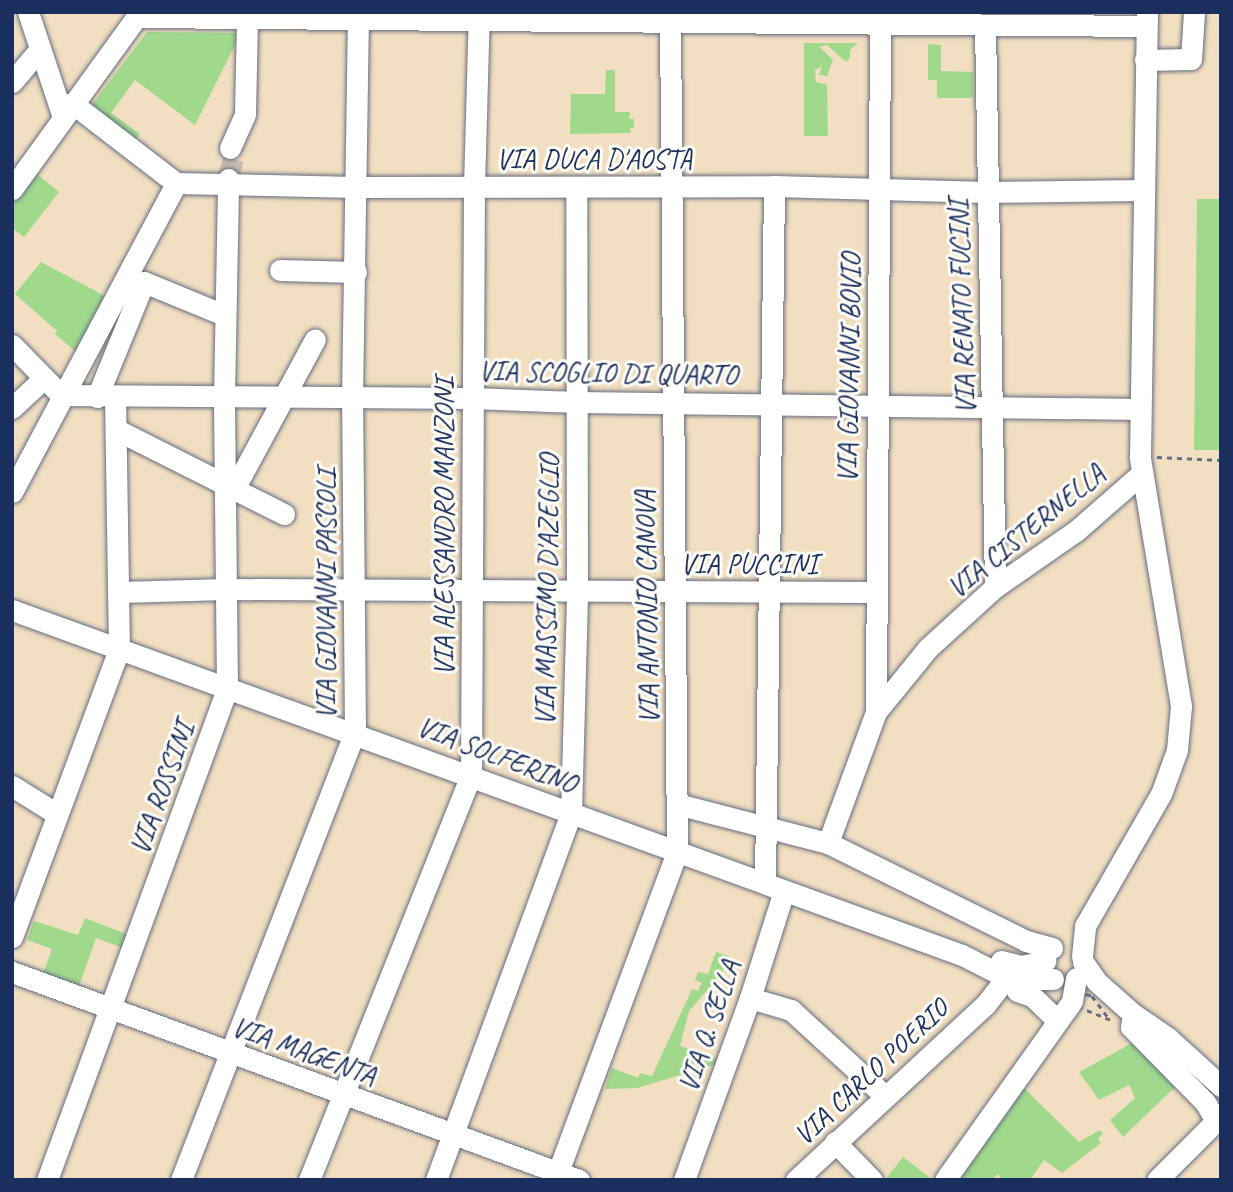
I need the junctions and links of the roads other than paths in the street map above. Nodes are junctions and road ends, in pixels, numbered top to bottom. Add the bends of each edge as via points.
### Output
1 (20, 12) edge
2 (28, 12) edge
3 (1194, 12) edge
4 (139, 14) edge
5 (331, 15) edge
6 (479, 15) edge
7 (12, 16) edge
8 (670, 16) edge
9 (358, 18) junction
10 (880, 18) edge
11 (247, 19) junction
12 (1091, 19) edge
13 (1147, 19) edge
14 (985, 25) junction
15 (40, 49) junction
16 (1145, 60) junction
17 (12, 82) edge
18 (67, 110) junction
19 (235, 142) tunnel mouth
20 (224, 181) junction
21 (176, 183) junction
22 (774, 186) junction
23 (356, 187) junction
24 (474, 187) junction
25 (576, 187) junction
26 (673, 187) junction
27 (878, 187) junction
28 (12, 189) edge
29 (1142, 190) junction
30 (986, 192) junction
31 (280, 270) dead end
32 (356, 272) junction
33 (224, 315) junction
34 (315, 339) dead end
35 (12, 345) edge
36 (43, 379) junction
37 (61, 395) junction
38 (224, 396) junction
39 (106, 397) junction
40 (283, 398) junction
41 (352, 398) junction
42 (473, 398) junction
43 (577, 402) junction
44 (672, 403) junction
45 (770, 404) junction
46 (877, 405) junction
47 (993, 406) junction
48 (12, 408) edge
49 (1140, 409) junction
50 (117, 430) junction
51 (1140, 465) junction
52 (229, 487) junction
53 (1123, 490) junction
54 (12, 492) edge
55 (284, 514) dead end
56 (1155, 554) junction
57 (995, 587) junction
58 (226, 589) junction
59 (354, 591) junction
60 (120, 592) junction
61 (473, 592) junction
62 (577, 592) junction
63 (676, 592) junction
64 (767, 592) junction
65 (874, 592) junction
66 (12, 610) edge
67 (119, 650) junction
68 (227, 689) junction
69 (876, 712) junction
70 (355, 732) junction
71 (471, 775) junction
72 (12, 786) edge
73 (677, 804) junction
74 (570, 813) junction
75 (57, 814) junction
76 (766, 827) junction
77 (828, 843) junction
78 (677, 852) junction
79 (774, 887) junction
80 (12, 937) edge
81 (1063, 967) junction
82 (12, 972) edge
83 (1014, 977) junction
84 (750, 998) junction
85 (111, 1011) junction
86 (1131, 1012) junction
87 (1057, 1020) junction
88 (230, 1054) junction
89 (1221, 1086) edge
90 (344, 1096) junction
91 (885, 1096) junction
92 (453, 1135) junction
93 (835, 1142) junction
94 (556, 1176) edge
95 (1158, 1179) edge
96 (47, 1180) edge
97 (181, 1180) edge
98 (309, 1180) edge
99 (436, 1180) edge
100 (579, 1180) edge
101 (684, 1180) edge
102 (796, 1180) edge
103 (873, 1180) edge
104 (945, 1180) edge

1 - 7 street
2 - 15 street
3 - 16 street via 1191,59
4 - 11 street
4 - 18 street
5 - 9 street
5 - 11 street
6 - 8 street
6 - 9 street
6 - 24 street, VIA ALESSANDRO MANZONI
8 - 10 street
8 - 26 street, VIA ANTONIO CANOVA
9 - 23 street, VIA GIOVANNI PASCOLI
10 - 14 street
10 - 27 street, VIA GIOVANNI BOVIO
11 - 19 street via 245,114
12 - 13 street
12 - 14 street
13 - 16 street, VIA CISTERNELLA
14 - 30 street, VIA RENATO FUCINI
15 - 17 street
15 - 18 street
16 - 29 street, VIA CISTERNELLA
18 - 21 street
18 - 28 street
20 - 21 street, VIA DUCA D'AOSTA
20 - 23 street, VIA DUCA D'AOSTA
20 - 33 street, VIA ROSSINI
21 - 37 street
22 - 26 street, VIA DUCA D'AOSTA
22 - 27 street, VIA DUCA D'AOSTA
22 - 45 street, VIA Q. SELLA
23 - 24 street, VIA DUCA D'AOSTA
23 - 32 street, VIA GIOVANNI PASCOLI
24 - 25 street, VIA DUCA D'AOSTA
24 - 42 street, VIA ALESSANDRO MANZONI
25 - 26 street, VIA DUCA D'AOSTA
25 - 43 street, VIA MASSIMO D'AZEGLIO
26 - 44 street, VIA ANTONIO CANOVA
27 - 30 street, VIA DUCA D'AOSTA
27 - 46 street, VIA GIOVANNI BOVIO
29 - 30 street, VIA DUCA D'AOSTA
29 - 49 street, VIA CISTERNELLA
30 - 47 street, VIA RENATO FUCINI
31 - 32 street
32 - 41 street, VIA GIOVANNI PASCOLI
33 - 38 street, VIA ROSSINI
33 - 39 street via 144,282
34 - 40 street
35 - 36 street
36 - 37 street
36 - 48 street
37 - 39 street, VIA SCOGLIO DI QUARTO
37 - 54 street
38 - 39 street, VIA SCOGLIO DI QUARTO
38 - 40 street, VIA SCOGLIO DI QUARTO
38 - 52 street, VIA ROSSINI
39 - 50 street
40 - 41 street, VIA SCOGLIO DI QUARTO
40 - 52 street
41 - 42 street, VIA SCOGLIO DI QUARTO
41 - 59 street, VIA GIOVANNI PASCOLI
42 - 43 street, VIA SCOGLIO DI QUARTO
42 - 61 street, VIA ALESSANDRO MANZONI
43 - 44 street, VIA SCOGLIO DI QUARTO
43 - 62 street, VIA MASSIMO D'AZEGLIO
44 - 45 street, VIA SCOGLIO DI QUARTO
44 - 63 street, VIA ANTONIO CANOVA
45 - 46 street, VIA SCOGLIO DI QUARTO
45 - 64 street, VIA Q. SELLA
46 - 47 street, VIA SCOGLIO DI QUARTO
46 - 65 street, VIA GIOVANNI BOVIO
47 - 49 street, VIA SCOGLIO DI QUARTO
47 - 57 street, VIA RENATO FUCINI
49 - 51 street, VIA CISTERNELLA
50 - 52 street
50 - 60 street
51 - 53 street, VIA CISTERNELLA
51 - 56 street
52 - 55 street
52 - 58 street, VIA ROSSINI
53 - 56 street
53 - 57 street, VIA CISTERNELLA via 1076,531
56 - 81 street via 1181,706 1177,750 1161,794
57 - 69 street, VIA CISTERNELLA via 928,648
58 - 59 street, VIA PUCCINI
58 - 60 street, VIA PUCCINI
58 - 68 street, VIA ROSSINI
59 - 61 street, VIA PUCCINI
59 - 70 street, VIA GIOVANNI PASCOLI
60 - 67 street
61 - 62 street, VIA PUCCINI
61 - 71 street, VIA ALESSANDRO MANZONI
62 - 63 street, VIA PUCCINI
62 - 74 street, VIA MASSIMO D'AZEGLIO
63 - 64 street, VIA PUCCINI
63 - 73 street, VIA ANTONIO CANOVA
64 - 65 street, VIA PUCCINI
64 - 76 street, VIA Q. SELLA
65 - 69 street, VIA GIOVANNI BOVIO
66 - 67 street, VIA SOLFERINO
67 - 68 street, VIA SOLFERINO
67 - 75 street
68 - 70 street, VIA SOLFERINO
68 - 85 street, VIA ROSSINI
69 - 77 street, VIA CISTERNELLA
70 - 71 street, VIA SOLFERINO
70 - 88 street, VIA GIOVANNI PASCOLI
71 - 74 street, VIA SOLFERINO
71 - 90 street, VIA ALESSANDRO MANZONI
72 - 75 street
73 - 76 street
73 - 78 street, VIA ANTONIO CANOVA
74 - 78 street, VIA SOLFERINO
74 - 92 street, VIA MASSIMO D'AZEGLIO
75 - 80 street
76 - 77 street
76 - 79 street, VIA Q. SELLA
77 - 81 street via 1026,941
78 - 79 street, VIA SOLFERINO
78 - 94 street, VIA ANTONIO CANOVA
79 - 83 street, VIA SOLFERINO via 962,955 981,954
79 - 84 street, VIA Q. SELLA
81 - 83 street, VIA CARLO POERIO
81 - 86 street via 1097,982
81 - 87 street via 1072,1001
82 - 85 street, VIA MAGENTA
83 - 87 street, VIA SOLFERINO
83 - 91 street, VIA CARLO POERIO
84 - 91 street via 791,1010
84 - 101 street, VIA Q. SELLA
85 - 88 street, VIA MAGENTA
85 - 96 street, VIA ROSSINI
86 - 89 street
86 - 95 street via 1131,1027 1205,1102 1216,1121
87 - 104 street
88 - 90 street, VIA MAGENTA
88 - 97 street, VIA GIOVANNI PASCOLI
90 - 92 street, VIA MAGENTA
90 - 98 street, VIA ALESSANDRO MANZONI
91 - 93 street, VIA CARLO POERIO
92 - 94 street, VIA MAGENTA
92 - 99 street, VIA MASSIMO D'AZEGLIO
93 - 102 street, VIA CARLO POERIO
93 - 103 street
94 - 100 street, VIA MAGENTA

